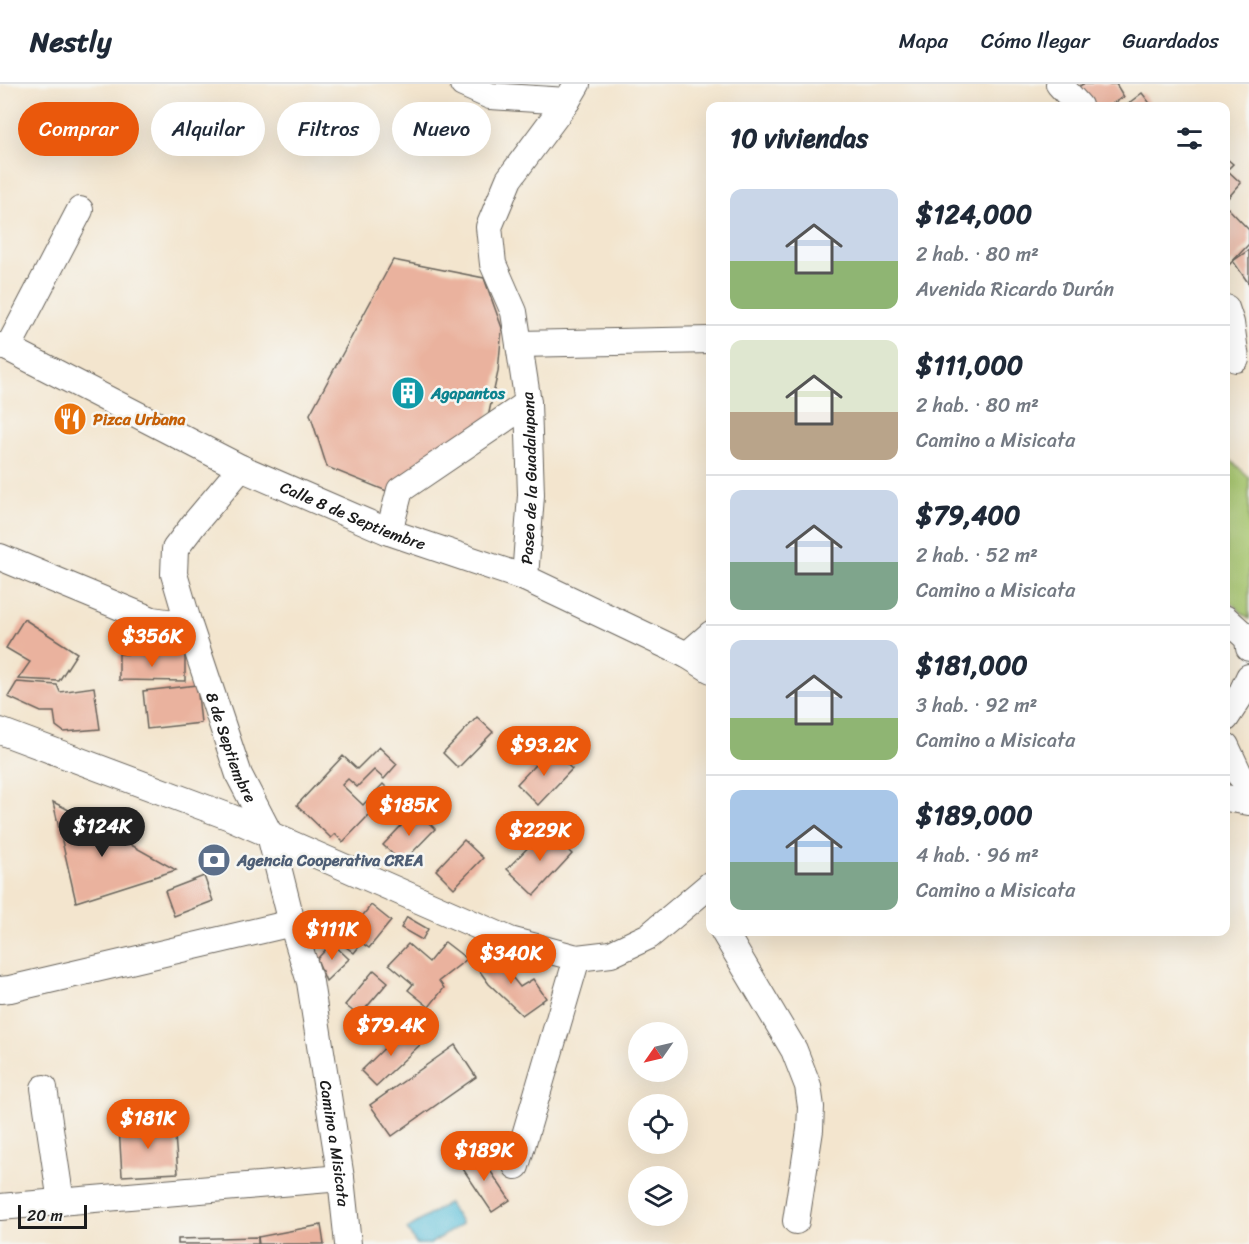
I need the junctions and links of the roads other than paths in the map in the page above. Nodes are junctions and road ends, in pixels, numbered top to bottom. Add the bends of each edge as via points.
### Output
1 (463, 84) edge
2 (1059, 84) edge
3 (572, 92) edge
4 (1075, 102) edge
5 (80, 210) dead end
6 (1230, 321) edge
7 (706, 340) edge
8 (519, 344) junction
9 (4, 347) edge
10 (1237, 364) edge
11 (528, 403) junction
12 (241, 468) junction
13 (390, 532) junction
14 (0, 557) edge
15 (525, 578) junction
16 (1230, 623) edge
17 (189, 625) junction
18 (706, 638) edge
19 (1249, 648) edge
20 (687, 655) junction
21 (706, 667) edge
22 (1249, 677) edge
23 (1230, 712) edge
24 (0, 731) edge
25 (1230, 755) edge
26 (1249, 785) edge
27 (1230, 799) edge
28 (1249, 802) edge
29 (270, 835) junction
30 (706, 896) edge
31 (292, 923) junction
32 (726, 936) edge
33 (577, 958) junction
34 (0, 990) edge
35 (44, 1088) dead end
36 (516, 1166) dead end
37 (341, 1178) junction
38 (60, 1202) junction
39 (0, 1207) edge
40 (796, 1221) dead end
41 (348, 1244) edge

1 - 3 street via 490,96
2 - 4 street
3 - 8 street, Paseo de la Guadalupana via 509,179 489,227 493,264 514,312
5 - 9 street
6 - 10 street
7 - 8 street
8 - 11 street, Paseo de la Guadalupana
9 - 12 street, Calle 8 de Septiembre
11 - 13 street via 400,490
11 - 15 street, Paseo de la Guadalupana via 531,495
12 - 13 street, Calle 8 de Septiembre
12 - 17 street, 8 de Septiembre via 175,549 174,574
13 - 15 street, Calle 8 de Septiembre
14 - 17 street via 152,621
15 - 20 street, Calle 8 de Septiembre
16 - 19 street via 1248,639
17 - 29 street, 8 de Septiembre via 239,775
18 - 20 street
20 - 21 street, Calle 8 de Septiembre
22 - 23 street
24 - 29 street
25 - 26 street
27 - 28 street
29 - 31 street, Camino a Misicata
29 - 33 street via 510,940
30 - 33 street via 649,936 611,954
31 - 34 street
31 - 37 street, Camino a Misicata via 310,982
32 - 40 street via 794,1050 808,1086 810,1130
33 - 36 street
35 - 38 street
37 - 38 street
37 - 41 street, Camino a Misicata
38 - 39 street

